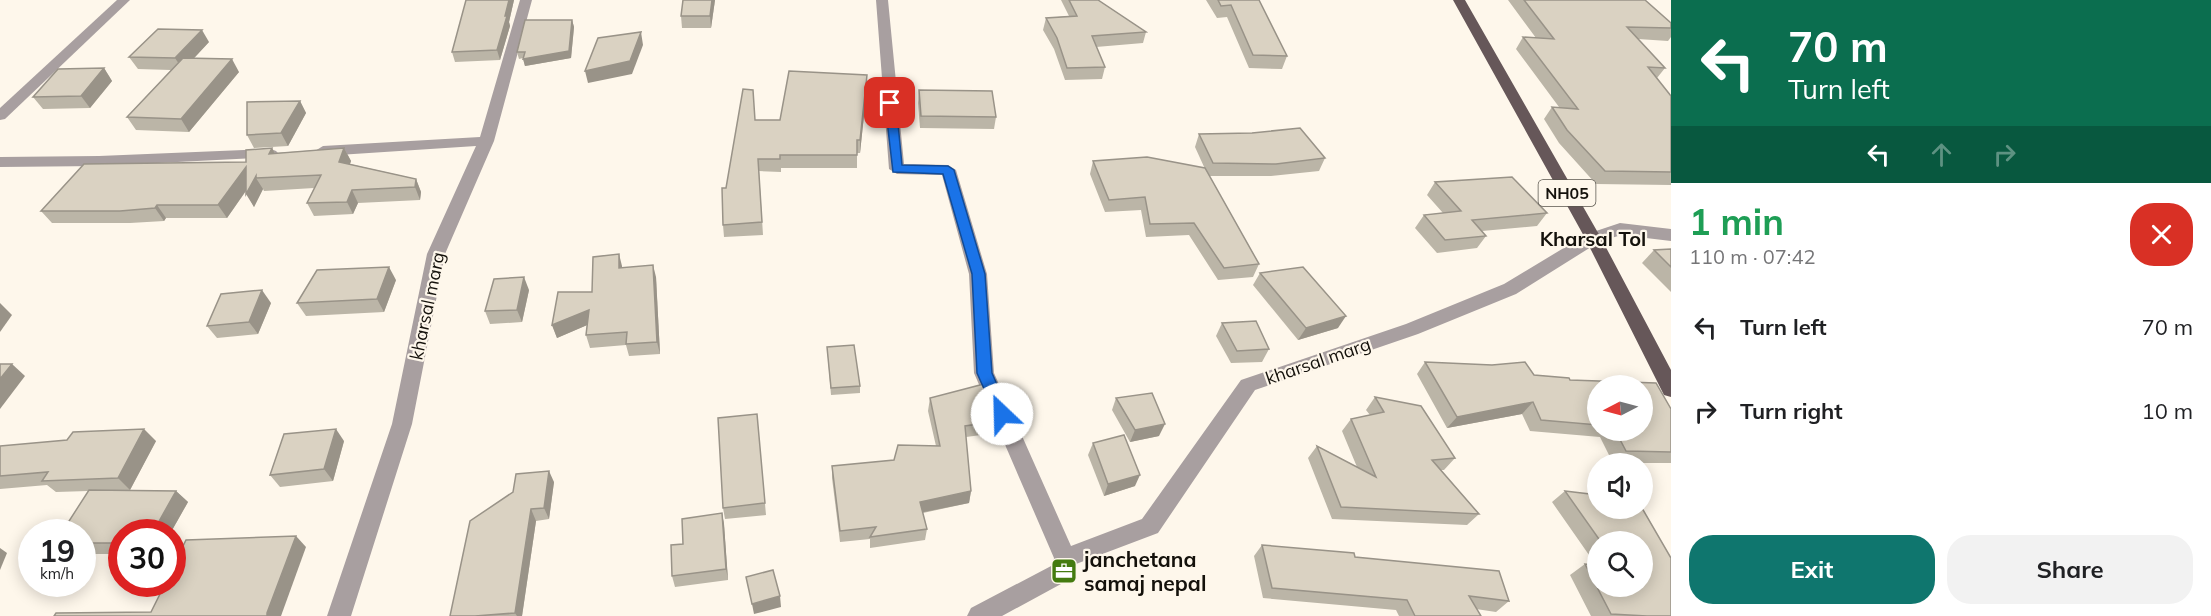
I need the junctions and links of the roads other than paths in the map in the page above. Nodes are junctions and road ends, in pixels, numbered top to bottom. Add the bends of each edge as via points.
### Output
1 (124, 0) edge
2 (526, 0) edge
3 (882, 0) edge
4 (1459, 0) edge
5 (0, 116) edge
6 (486, 141) junction
7 (311, 152) edge
8 (288, 153) edge
9 (0, 162) edge
10 (1671, 235) edge
11 (1593, 238) junction
12 (1671, 389) edge
13 (1065, 558) junction
14 (339, 616) edge
15 (979, 616) edge

1 - 5 street
2 - 6 street, kharsal marg
3 - 13 street via 897,169 948,170 978,274 984,373
4 - 11 main road, NH05
6 - 7 street
6 - 14 street, kharsal marg via 436,254 402,424
8 - 9 street via 194,159
10 - 11 street, kharsal marg via 1620,229
11 - 12 main road, NH05
11 - 13 street, kharsal marg via 1510,289 1412,329 1248,386 1150,526
13 - 15 street via 1064,571

